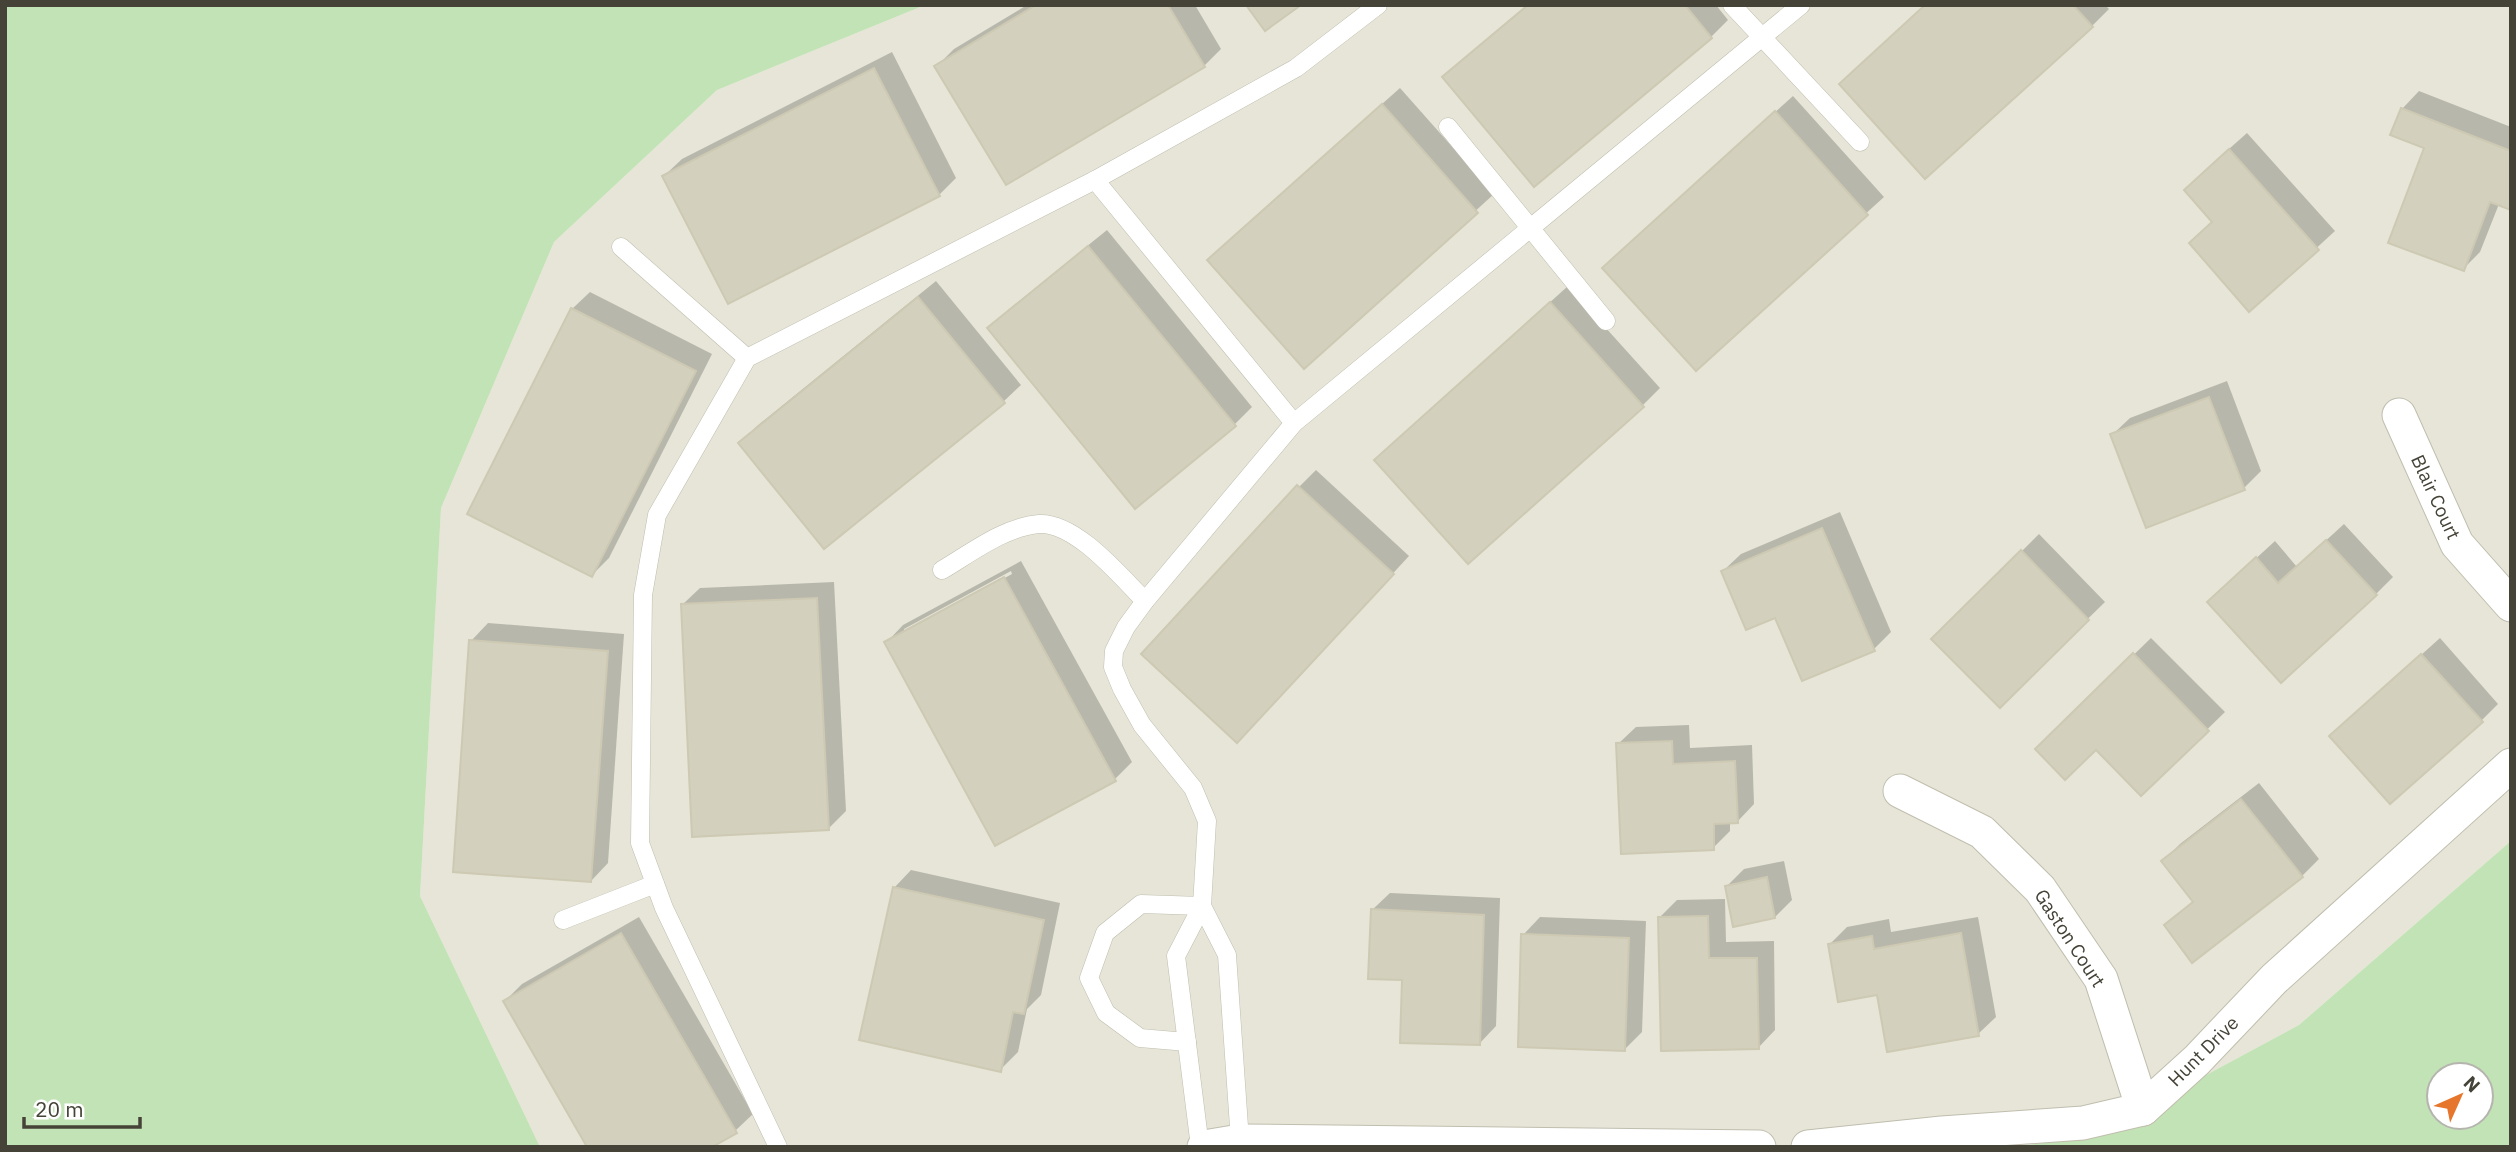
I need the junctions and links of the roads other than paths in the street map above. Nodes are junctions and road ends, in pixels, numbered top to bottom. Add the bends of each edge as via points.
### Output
1 (1378, 5) edge
2 (1732, 5) edge
3 (1801, 5) edge
4 (1762, 38) junction
5 (1448, 127) dead end
6 (1860, 142) dead end
7 (1095, 180) junction
8 (1531, 228) junction
9 (621, 247) dead end
10 (1606, 321) dead end
11 (747, 358) junction
12 (2399, 415) dead end
13 (1294, 423) junction
14 (942, 570) dead end
15 (1145, 601) junction
16 (2511, 605) edge
17 (2511, 765) edge
18 (1900, 791) dead end
19 (655, 884) junction
20 (1202, 906) junction
21 (564, 920) dead end
22 (1187, 1042) junction
23 (2143, 1109) junction
24 (1240, 1141) junction
25 (778, 1147) edge
26 (1202, 1147) edge
27 (1759, 1147) edge
28 (1808, 1147) edge

1 - 7 lane via 1296,68
2 - 4 lane
3 - 4 lane
4 - 6 lane
4 - 8 lane
5 - 8 lane
7 - 11 lane
7 - 13 lane
8 - 10 lane
8 - 13 lane
9 - 11 lane
11 - 19 lane via 657,515 643,595 640,843
12 - 16 street, Blair Court via 2457,544
13 - 15 lane
14 - 15 lane via 1015,530 1041,524 1069,532 1095,551
15 - 20 lane via 1114,651 1113,667 1142,725 1194,788 1207,821
17 - 23 street, Hunt Drive via 2274,979
18 - 23 street, Gaston Court via 1982,832 2040,889 2101,979
19 - 21 lane
19 - 25 lane
20 - 22 lane via 1176,956
20 - 22 lane via 1141,904 1105,933 1089,978 1106,1013 1140,1038
20 - 24 lane via 1227,955
22 - 26 lane
23 - 28 street, Hunt Drive via 2083,1123
24 - 26 street
24 - 27 street

